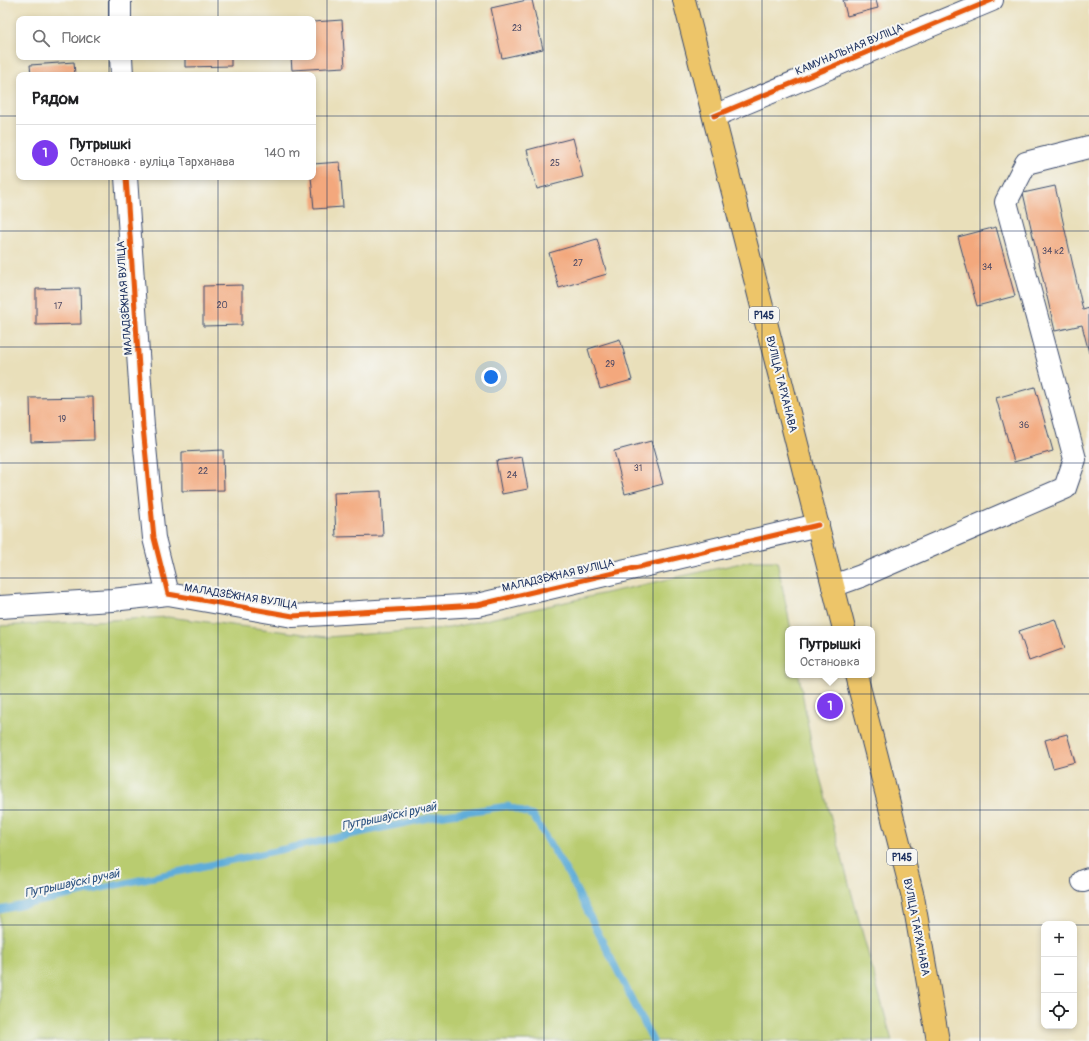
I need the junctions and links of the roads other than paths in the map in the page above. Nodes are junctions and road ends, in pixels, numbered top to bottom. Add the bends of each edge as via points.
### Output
1 (120, 0) edge
2 (684, 0) edge
3 (992, 0) edge
4 (120, 16) edge
5 (122, 60) edge
6 (122, 72) edge
7 (714, 116) junction
8 (1089, 147) edge
9 (126, 180) edge
10 (1082, 464) edge
11 (818, 525) junction
12 (833, 586) junction
13 (168, 594) junction
14 (0, 607) edge
15 (843, 626) edge
16 (857, 678) edge
17 (938, 1041) edge

1 - 4 street
2 - 7 main road, ВУЛІЦА ТАРХАНАВА / Р145
3 - 7 street, КАМУНАЛЬНАЯ ВУЛІЦА
5 - 6 street
7 - 11 main road, ВУЛІЦА ТАРХАНАВА / Р145
8 - 10 street via 1026,163 1006,202
9 - 13 street, МАЛАДЗЁЖНАЯ ВУЛІЦА via 143,427 154,538
10 - 12 street via 1065,488
11 - 12 main road, ВУЛІЦА ТАРХАНАВА / Р145
11 - 13 street, МАЛАДЗЁЖНАЯ ВУЛІЦА via 477,605 293,616
12 - 15 main road, ВУЛІЦА ТАРХАНАВА / Р145
13 - 14 street
16 - 17 main road, ВУЛІЦА ТАРХАНАВА / Р145 via 913,897

